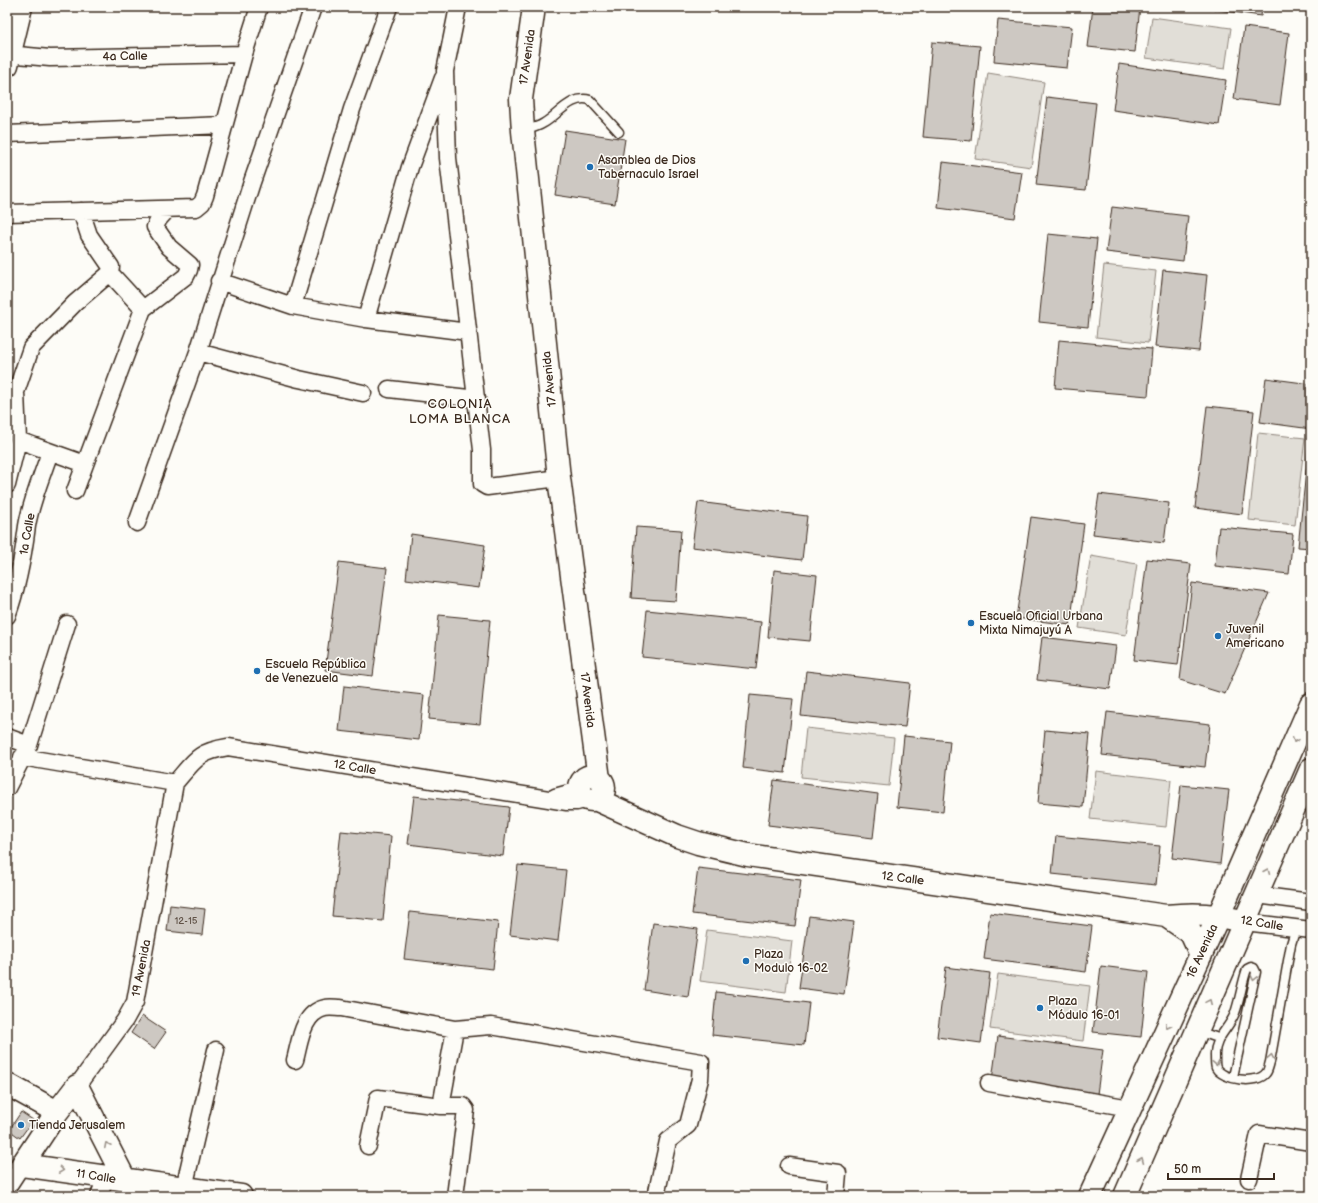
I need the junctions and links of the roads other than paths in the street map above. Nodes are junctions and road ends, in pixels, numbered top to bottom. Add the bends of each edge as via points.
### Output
1 (21, 7) edge
2 (259, 7) edge
3 (313, 7) edge
4 (389, 7) edge
5 (458, 7) edge
6 (534, 7) edge
7 (244, 54) junction
8 (8, 58) edge
9 (445, 71) junction
10 (224, 125) junction
11 (523, 131) junction
12 (619, 132) dead end
13 (7, 134) edge
14 (168, 208) junction
15 (81, 211) junction
16 (7, 213) edge
17 (110, 273) junction
18 (219, 281) junction
19 (293, 306) junction
20 (142, 309) junction
21 (366, 319) junction
22 (468, 332) junction
23 (198, 352) junction
24 (389, 389) dead end
25 (363, 393) dead end
26 (477, 399) junction
27 (18, 440) junction
28 (50, 452) junction
29 (85, 464) junction
30 (559, 478) junction
31 (7, 485) edge
32 (75, 491) dead end
33 (137, 523) dead end
34 (7, 616) edge
35 (67, 624) dead end
36 (1311, 704) edge
37 (7, 737) edge
38 (25, 751) junction
39 (1311, 769) edge
40 (175, 783) junction
41 (7, 788) edge
42 (592, 788) junction
43 (1256, 895) junction
44 (1311, 902) edge
45 (1219, 915) junction
46 (1166, 916) junction
47 (1245, 922) junction
48 (1304, 929) edge
49 (1201, 955) junction
50 (455, 1029) junction
51 (1197, 1031) junction
52 (1218, 1038) junction
53 (216, 1050) dead end
54 (295, 1060) dead end
55 (1233, 1078) junction
56 (989, 1083) dead end
57 (7, 1084) edge
58 (77, 1086) junction
59 (440, 1106) junction
60 (1130, 1108) junction
61 (57, 1112) junction
62 (1311, 1142) edge
63 (368, 1146) dead end
64 (22, 1165) junction
65 (789, 1166) dead end
66 (1249, 1178) dead end
67 (110, 1184) edge
68 (7, 1188) edge
69 (184, 1188) junction
70 (241, 1196) edge
71 (455, 1196) edge
72 (656, 1196) edge
73 (836, 1196) edge
74 (1090, 1196) edge
75 (1125, 1196) edge

1 - 8 street
2 - 7 street
3 - 18 street
4 - 19 street via 352,109
5 - 9 street
6 - 11 street, 17 Avenida via 521,99
7 - 8 street, 4a Calle
7 - 10 street
9 - 21 street via 410,167
9 - 22 street via 448,158
10 - 13 street
10 - 14 street via 202,203 196,208
11 - 12 lane via 544,123 565,107 584,98 590,100
11 - 30 street, 17 Avenida
14 - 15 street
14 - 20 street via 155,227 169,247 190,265 189,270 186,276
15 - 16 street
15 - 17 street via 89,235 111,267
17 - 20 street
17 - 27 street via 75,303 31,348 16,392
18 - 19 street
18 - 23 street
19 - 21 street
20 - 29 street
21 - 22 street
22 - 26 street
23 - 25 street
23 - 33 street
24 - 26 street
26 - 30 street via 482,484 486,487
27 - 28 street
27 - 31 street
28 - 29 street
28 - 34 street, 1a Calle via 33,502 20,574
29 - 32 street
30 - 42 street, 17 Avenida via 595,750
35 - 38 street
36 -> 45 street, 16 Avenida
37 - 38 street
38 - 40 street
38 - 41 street
43 -> 39 street
40 - 42 street, 12 Calle via 200,755 228,747 547,799
40 - 58 street, 19 Avenida via 135,1002
42 - 46 street, 12 Calle via 644,821 677,836 748,855
43 - 44 street
43 - 47 street
45 - 46 street, 12 Calle via 1191,913
45 - 47 street, 12 Calle
45 - 49 street, 16 Avenida
46 - 49 street, 12 Calle via 1191,933
47 - 48 street, 12 Calle
51 -> 47 street
55 -> 48 lane via 1258,1079 1266,1073 1291,944
49 -> 60 street, 16 Avenida
50 - 54 street via 363,1012 324,1008 312,1015 304,1025
50 - 59 street
50 - 72 street via 491,1026 701,1062 700,1079 688,1125 668,1141
51 - 52 lane
75 -> 51 street
52 -> 55 lane via 1214,1055 1215,1068
52 -> 55 lane via 1235,1014 1247,969 1254,968 1256,972
53 - 69 street
56 - 60 street
57 - 61 street
58 - 61 street, 19 Avenida
67 -> 58 street
59 - 63 street via 377,1098
59 - 71 street via 463,1106 466,1110
60 - 74 street, 16 Avenida
61 - 64 street, 19 Avenida
62 - 66 street via 1262,1133 1258,1135
64 -> 67 street, 11 Calle
64 - 68 street, 19 Avenida
65 - 73 street via 838,1173
67 - 69 street, 11 Calle
69 - 70 street, 11 Calle

